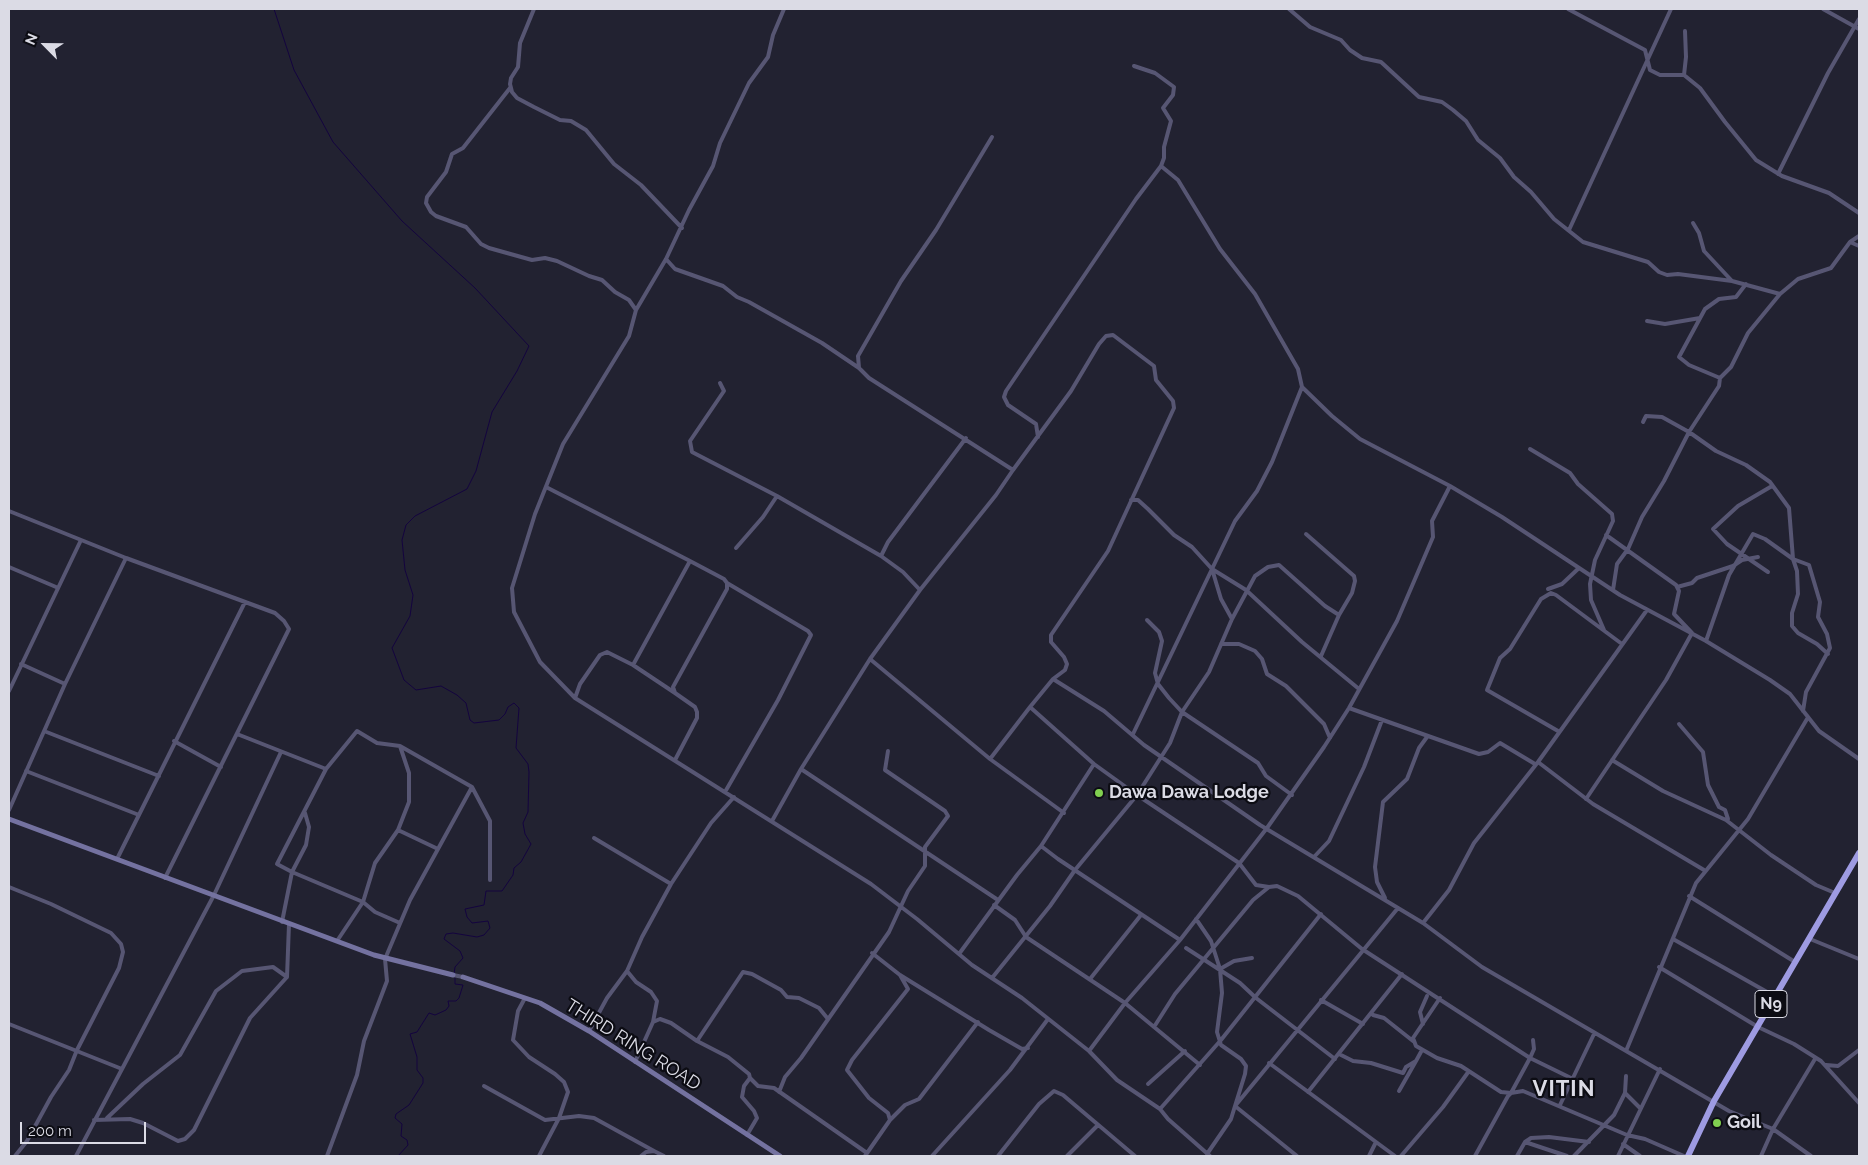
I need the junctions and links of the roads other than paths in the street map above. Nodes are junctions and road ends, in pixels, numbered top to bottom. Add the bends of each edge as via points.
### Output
1 (534, 9) edge
2 (784, 9) edge
3 (1289, 9) edge
4 (1568, 9) edge
5 (1671, 9) edge
6 (1822, 9) edge
7 (1859, 19) edge
8 (1854, 26) junction
9 (1859, 29) edge
10 (1685, 31) dead end
11 (1649, 58) junction
12 (1134, 66) dead end
13 (1684, 74) junction
14 (510, 88) junction
15 (992, 137) dead end
16 (1161, 166) junction
17 (1778, 174) junction
18 (1859, 213) edge
19 (1693, 223) dead end
20 (682, 228) junction
21 (1569, 230) junction
22 (1859, 236) edge
23 (1850, 242) junction
24 (1859, 246) edge
25 (666, 259) junction
26 (1732, 280) junction
27 (1746, 284) junction
28 (1780, 294) junction
29 (636, 310) junction
30 (1700, 318) junction
31 (1647, 321) dead end
32 (859, 368) junction
33 (1720, 378) junction
34 (720, 383) dead end
35 (1302, 387) junction
36 (1643, 422) dead end
37 (1689, 432) junction
38 (1038, 437) junction
39 (966, 438) junction
40 (1530, 449) dead end
41 (1013, 470) junction
42 (1450, 486) junction
43 (1772, 486) junction
44 (546, 487) junction
45 (777, 496) junction
46 (1131, 500) junction
47 (9, 511) edge
48 (1306, 534) dead end
49 (1606, 535) junction
50 (80, 540) junction
51 (736, 548) dead end
52 (1628, 549) junction
53 (1741, 554) junction
54 (881, 556) junction
55 (1758, 557) dead end
56 (126, 558) junction
57 (1748, 559) junction
58 (1793, 559) junction
59 (690, 561) junction
60 (1734, 566) junction
61 (9, 568) edge
62 (1579, 568) junction
63 (1212, 569) junction
64 (1768, 572) dead end
65 (1592, 576) junction
66 (727, 583) junction
67 (56, 587) junction
68 (1678, 587) junction
69 (1548, 589) dead end
70 (920, 590) junction
71 (1246, 590) junction
72 (1613, 590) junction
73 (245, 602) junction
74 (1647, 610) junction
75 (1338, 615) junction
76 (1232, 619) junction
77 (1147, 620) dead end
78 (1604, 630) junction
79 (1692, 633) junction
80 (1706, 641) junction
81 (1221, 644) junction
82 (1622, 644) junction
83 (1828, 654) junction
84 (1321, 656) junction
85 (870, 660) junction
86 (21, 664) junction
87 (633, 665) junction
88 (1053, 679) junction
89 (65, 684) junction
90 (1158, 684) junction
91 (1359, 689) junction
92 (9, 691) edge
93 (675, 693) junction
94 (575, 698) junction
95 (1030, 707) junction
96 (1349, 708) junction
97 (1803, 711) junction
98 (1182, 712) junction
99 (1807, 719) junction
100 (1382, 720) junction
101 (1679, 724) dead end
102 (44, 731) junction
103 (1558, 731) junction
104 (237, 734) junction
105 (1133, 734) junction
106 (1427, 736) junction
107 (1330, 738) junction
108 (174, 741) junction
109 (400, 746) junction
110 (888, 751) dead end
111 (281, 752) junction
112 (1162, 757) junction
113 (990, 758) junction
114 (1859, 759) edge
115 (675, 760) junction
116 (1612, 760) junction
117 (1536, 763) junction
118 (1094, 764) junction
119 (221, 768) junction
120 (326, 769) junction
121 (26, 770) junction
122 (801, 770) junction
123 (159, 776) junction
124 (472, 787) junction
125 (725, 792) junction
126 (1137, 795) junction
127 (1292, 795) junction
128 (734, 797) junction
129 (1586, 799) junction
130 (9, 810) edge
131 (305, 813) junction
132 (1064, 813) junction
133 (138, 815) junction
134 (9, 819) edge
135 (772, 821) junction
136 (1267, 828) junction
137 (398, 830) junction
138 (1738, 830) junction
139 (594, 838) dead end
140 (1042, 846) junction
141 (438, 849) junction
142 (926, 852) junction
143 (1859, 854) edge
144 (1314, 857) junction
145 (117, 859) junction
146 (1240, 863) junction
147 (1075, 870) junction
148 (1704, 870) junction
149 (292, 872) junction
150 (165, 878) junction
151 (490, 880) dead end
152 (671, 884) junction
153 (1256, 885) junction
154 (9, 887) edge
155 (1269, 887) junction
156 (1837, 894) junction
157 (214, 895) junction
158 (1260, 895) junction
159 (1689, 896) junction
160 (998, 900) junction
161 (1385, 900) junction
162 (363, 902) junction
163 (994, 905) junction
164 (901, 907) junction
165 (1398, 908) junction
166 (1321, 914) junction
167 (1141, 915) junction
168 (1196, 919) junction
169 (282, 922) junction
170 (400, 923) junction
171 (1423, 923) junction
172 (289, 924) junction
173 (1026, 937) junction
174 (1673, 939) junction
175 (1810, 939) junction
176 (1180, 940) junction
177 (337, 941) junction
178 (1186, 948) dead end
179 (1213, 948) junction
180 (1362, 949) junction
181 (872, 953) junction
182 (959, 954) junction
183 (1252, 958) dead end
184 (1859, 958) edge
185 (385, 959) junction
186 (1203, 960) junction
187 (1796, 962) junction
188 (1658, 967) junction
189 (1220, 969) junction
190 (627, 970) junction
191 (1402, 974) junction
192 (453, 975) joint
193 (900, 975) junction
194 (286, 976) junction
195 (463, 977) joint
196 (992, 978) junction
197 (1090, 979) junction
198 (1427, 996) dead end
199 (1776, 997) junction
200 (525, 998) junction
201 (1256, 998) junction
202 (1440, 998) junction
203 (1321, 1000) junction
204 (1125, 1003) junction
205 (1373, 1015) dead end
206 (828, 1019) junction
207 (1048, 1019) junction
208 (652, 1022) junction
209 (978, 1022) junction
210 (9, 1024) edge
211 (1363, 1024) junction
212 (1423, 1024) junction
213 (1154, 1027) junction
214 (1758, 1027) junction
215 (1296, 1030) junction
216 (589, 1031) junction
217 (1594, 1034) junction
218 (1221, 1040) junction
219 (1533, 1040) dead end
220 (698, 1041) junction
221 (1413, 1041) junction
222 (1028, 1048) junction
223 (77, 1050) junction
224 (1422, 1050) junction
225 (1859, 1050) edge
226 (1089, 1051) junction
227 (1185, 1051) junction
228 (1626, 1051) junction
229 (1339, 1054) junction
230 (1530, 1058) junction
231 (1335, 1059) junction
232 (1815, 1059) junction
233 (1416, 1061) junction
234 (635, 1062) junction
235 (1269, 1063) junction
236 (1200, 1065) junction
237 (1826, 1065) junction
238 (122, 1069) junction
239 (1660, 1069) junction
240 (1469, 1071) junction
241 (1626, 1076) dead end
242 (750, 1078) junction
243 (1571, 1078) junction
244 (1148, 1084) dead end
245 (484, 1086) dead end
246 (1399, 1091) dead end
247 (779, 1092) junction
248 (1308, 1092) junction
249 (1625, 1092) junction
250 (1511, 1093) junction
251 (1714, 1101) junction
252 (1859, 1103) edge
253 (1560, 1105) junction
254 (1235, 1106) junction
255 (1640, 1108) junction
256 (1160, 1109) junction
257 (106, 1118) junction
258 (559, 1118) junction
259 (94, 1120) junction
260 (890, 1120) junction
261 (1098, 1125) junction
262 (1604, 1125) junction
263 (1773, 1129) junction
264 (747, 1135) junction
265 (1627, 1135) junction
266 (1376, 1142) junction
267 (1525, 1142) junction
268 (1589, 1142) junction
269 (1623, 1144) junction
270 (648, 1146) junction
271 (654, 1151) junction
272 (1129, 1151) junction
273 (646, 1152) junction
274 (866, 1155) edge
275 (1208, 1155) edge
276 (15, 1156) edge
277 (76, 1156) edge
278 (327, 1156) edge
279 (539, 1156) edge
280 (641, 1156) edge
281 (664, 1156) edge
282 (780, 1156) edge
283 (932, 1156) edge
284 (998, 1156) edge
285 (1067, 1156) edge
286 (1125, 1156) edge
287 (1134, 1156) edge
288 (1298, 1156) edge
289 (1368, 1156) edge
290 (1396, 1156) edge
291 (1401, 1156) edge
292 (1475, 1156) edge
293 (1517, 1156) edge
294 (1567, 1156) edge
295 (1574, 1156) edge
296 (1618, 1156) edge
297 (1640, 1156) edge
298 (1684, 1156) edge
299 (1688, 1156) edge
300 (1761, 1156) edge
301 (1811, 1156) edge

1 - 14 street via 520,43 518,67 511,78
2 - 20 street via 768,57 749,83
3 - 21 street via 1310,26 1341,40 1362,58 1382,62 1419,97 1442,102 1453,110 1554,219
4 - 11 street via 1646,50
5 - 11 street
6 - 8 street
7 - 8 street
8 - 9 street
8 - 17 street
10 - 13 street
11 - 13 street via 1650,70 1660,75
11 - 21 street
12 - 16 street via 1155,73 1174,87 1173,95 1163,108 1171,121
13 - 17 street via 1700,88 1756,160
14 - 20 street via 517,98 586,130 614,164 641,185
14 - 29 street via 463,148 452,154 446,172 427,197 426,203 431,212 466,227 489,248 532,260 545,258 557,261 602,280 630,300
15 - 32 street via 901,281 858,356
16 - 35 street via 1178,180 1220,249 1255,294 1298,369
16 - 38 street via 1006,391 1004,397 1008,405 1036,424
17 - 18 street via 1829,193
19 - 26 street via 1704,251
20 - 25 street
21 - 26 street via 1583,242 1648,262 1667,275
22 - 23 street
23 - 24 street
23 - 28 street via 1830,268 1798,278
25 - 29 street
25 - 32 street via 675,269 723,286
26 - 27 street
27 - 28 street
27 - 30 street via 1736,298 1719,299 1705,309
28 - 33 street via 1756,322 1731,367
29 - 44 street via 628,336 563,444
30 - 31 street via 1665,324
30 - 33 street via 1679,357
32 - 39 street via 869,378
33 - 37 street via 1719,386
34 - 45 street via 724,391 690,440 690,447 698,456
35 - 42 street via 1360,438
35 - 63 street via 1272,462 1257,491 1235,521
36 - 37 street via 1646,416 1662,416
37 - 43 street via 1746,466
37 - 52 street
38 - 41 street
38 - 46 street via 1099,344 1106,336 1113,335 1154,366 1156,380 1174,404
39 - 41 street
39 - 54 street via 888,542
40 - 49 street via 1570,473 1611,512 1613,520
41 - 70 street
42 - 62 street
42 - 91 street via 1432,521 1433,537 1397,621
43 - 53 street via 1738,506 1713,529
43 - 58 street via 1788,508
44 - 59 street
44 - 94 street via 512,588 514,612 540,662
45 - 51 street
45 - 54 street
46 - 63 street via 1138,500
46 - 88 street via 1108,550 1051,635 1051,642 1067,664 1065,670
47 - 50 street
48 - 75 street via 1354,576 1352,593
49 - 52 street
49 - 65 street
50 - 56 street
50 - 67 street
52 - 68 street
52 - 72 street via 1617,564
53 - 57 street
53 - 58 street via 1753,534
53 - 60 street
54 - 70 street
55 - 57 street
56 - 73 street
56 - 89 street
57 - 60 street
57 - 64 street
58 - 83 street via 1804,562 1811,569 1820,602 1818,617 1828,634
58 - 83 street via 1798,594 1792,626
59 - 66 street
59 - 87 street
60 - 68 street
60 - 80 street
61 - 67 street
62 - 65 street
62 - 69 street via 1562,584
63 - 71 street
63 - 76 street via 1221,599
63 - 90 street
65 - 72 street
65 - 78 street via 1591,600
66 - 93 street via 727,589 673,687
66 - 125 street via 808,631 811,636
67 - 86 street
68 - 79 street via 1674,614
70 - 85 street
71 - 75 street via 1255,576 1268,567 1279,565
71 - 76 street
71 - 84 street
72 - 74 street
73 - 104 street via 275,613 289,629
73 - 108 street
74 - 79 street
74 - 82 street
75 - 84 street
76 - 81 street
77 - 90 street via 1159,632 1162,641 1155,674
78 - 82 street
78 - 103 street via 1551,593 1541,599 1494,669 1487,690
79 - 80 street
79 - 116 street via 1666,680
80 - 97 street via 1790,694
81 - 98 street via 1209,672
81 - 107 street via 1239,644 1255,651 1268,674 1286,686 1324,724
82 - 103 street
83 - 97 street via 1806,692
84 - 91 street
85 - 113 street
85 - 122 street
86 - 89 street
86 - 92 street
87 - 93 street
87 - 94 street via 608,652 600,655 580,684
88 - 95 street
88 - 105 street via 1104,711
89 - 102 street
90 - 98 street
90 - 105 street
91 - 96 street
93 - 115 street via 695,707 697,718
94 - 115 street
95 - 113 street
95 - 118 street
96 - 100 street
96 - 107 street
97 - 99 street
98 - 112 street
98 - 127 street via 1258,763 1266,776
99 - 114 street via 1831,741
99 - 138 street via 1763,796
100 - 106 street
100 - 144 street via 1329,842
101 - 138 street via 1703,752 1711,792
102 - 121 street
102 - 123 street
103 - 117 street
104 - 111 street
104 - 119 street
105 - 112 street
106 - 117 street via 1479,754 1500,743
106 - 161 street via 1407,779 1383,802 1375,867
107 - 127 street
108 - 119 street
108 - 123 street
109 - 120 street via 377,743 357,731
109 - 124 street
109 - 137 street via 409,773 409,802
110 - 142 street via 885,770 946,811 948,816 925,847
111 - 120 street
111 - 157 street
112 - 126 street
112 - 136 street
113 - 132 street
115 - 125 street
116 - 129 street
116 - 138 street via 1663,791 1726,820
117 - 129 street
117 - 171 street via 1474,843 1449,890
118 - 126 street
118 - 132 street
119 - 150 street
120 - 131 street
121 - 130 street
121 - 133 street
122 - 135 street
122 - 142 street
123 - 133 street
124 - 141 street
124 - 151 street via 490,821
125 - 128 street
126 - 146 street
126 - 147 street
127 - 136 street
128 - 135 street
128 - 152 street via 712,823
129 - 148 street
131 - 149 street via 309,828 306,845
131 - 149 street via 277,864
132 - 140 street
133 - 145 street
134 - 145 street
135 - 164 street
136 - 144 street
136 - 146 street
137 - 141 street
137 - 162 street via 375,863
138 - 148 street
138 - 156 street via 1816,885
139 - 152 street
140 - 147 street
140 - 160 street
141 - 170 street
142 - 160 street
142 - 164 street via 925,866
143 - 156 highway, N9
144 - 161 street
145 - 150 street
146 - 153 street
146 - 168 street
147 - 167 street
147 - 173 street
148 - 159 street
149 - 162 street
149 - 169 street
150 - 157 street
152 - 190 street
153 - 155 street
153 - 158 street
154 - 223 street via 100,926 121,944 123,952 118,968
155 - 158 street
155 - 166 street via 1278,886 1298,896
156 - 175 highway, N9
157 - 169 street
157 - 238 street
158 - 179 street
159 - 174 street
159 - 187 street
160 - 163 street
161 - 165 street
162 - 170 street
162 - 177 street
163 - 173 street via 1015,920
163 - 182 street
164 - 181 street via 889,932
164 - 182 street
165 - 171 street
165 - 180 street
166 - 180 street
166 - 201 street
167 - 176 street
167 - 197 street
168 - 176 street
168 - 179 street
169 - 172 street
170 - 185 street
171 - 217 street via 1482,967
172 - 177 street
172 - 194 street
173 - 196 street
173 - 197 street
174 - 188 street
174 - 199 street
175 - 184 street
175 - 187 highway, N9
176 - 204 street
177 - 185 street
178 - 186 street
179 - 186 street
179 - 189 street
180 - 191 street
180 - 203 street
181 - 193 street
181 - 206 street
182 - 196 street
183 - 189 street via 1234,961
185 - 192 street
185 - 278 street via 387,981
186 - 189 street
186 - 213 street via 1175,994
187 - 199 highway, N9
188 - 214 street
188 - 228 street
189 - 201 street
189 - 218 street via 1222,993 1216,1026
190 - 208 street via 657,1001
190 - 216 street
191 - 202 street
191 - 211 street
192 - 195 street
193 - 209 street
193 - 260 street via 908,989 847,1070 869,1098 888,1113
194 - 257 street via 273,967 242,971 216,991 180,1055
194 - 257 street via 250,1018 194,1130 185,1139 172,1139 130,1119
195 - 200 street, THIRD RING ROAD
196 - 207 street
197 - 204 street
198 - 212 street via 1420,1012
199 - 214 highway, N9
200 - 216 street, THIRD RING ROAD
200 - 258 street via 518,1011 513,1040 529,1058 564,1082 568,1092
201 - 215 street
201 - 218 street
202 - 212 street
202 - 230 street
203 - 211 street
203 - 215 street
204 - 213 street
204 - 226 street
205 - 221 street via 1384,1018
206 - 220 street via 819,1008 799,998 788,998 781,990 743,972
206 - 247 street via 785,1077
207 - 222 street
207 - 226 street
208 - 220 street via 664,1020
208 - 234 street
209 - 222 street via 1022,1050
209 - 260 street via 919,1099 905,1105
210 - 223 street
211 - 229 street
212 - 221 street
213 - 227 street
214 - 232 street via 1794,1044
214 - 251 highway, N9
215 - 231 street
215 - 235 street
216 - 234 street, THIRD RING ROAD
217 - 228 street
217 - 243 street
218 - 236 street
218 - 254 street via 1221,1045 1246,1066
219 - 230 street
220 - 242 street via 728,1057
221 - 224 street
222 - 283 street
223 - 238 street
223 - 276 street via 69,1070
224 - 233 street
224 - 240 street
225 - 237 street via 1838,1066
226 - 256 street via 1117,1080
227 - 236 street
227 - 244 street
228 - 239 street
229 - 231 street
229 - 233 street via 1353,1061 1403,1073
230 - 243 street
230 - 250 street
231 - 248 street
232 - 237 street
232 - 263 street
233 - 246 street
234 - 264 street, THIRD RING ROAD
235 - 248 street
235 - 254 street
236 - 256 street
237 - 252 street
238 - 259 street
239 - 251 street
239 - 255 street
240 - 250 street via 1501,1092
240 - 291 street
241 - 249 street
242 - 247 street via 758,1086
242 - 264 street via 742,1097 757,1118
243 - 253 street
245 - 258 street via 545,1120
247 - 274 street via 826,1122
248 - 266 street
249 - 255 street
249 - 262 street via 1617,1110
250 - 253 street via 1523,1091
250 - 292 street
251 - 263 street via 1729,1111
251 - 299 highway, N9
253 - 262 street
254 - 275 street via 1231,1119
254 - 288 street
255 - 265 street
256 - 275 street
257 - 259 street
258 - 270 street via 594,1118
258 - 279 street
259 - 277 street
260 - 274 street
261 - 272 street
261 - 284 street via 1054,1091 1039,1104
261 - 285 street
262 - 265 street
262 - 268 street
263 - 300 street
263 - 301 street
264 - 282 street, THIRD RING ROAD
265 - 269 street
265 - 298 street via 1646,1139
266 - 289 street
266 - 290 street
267 - 268 street via 1531,1138 1549,1137
267 - 293 street
267 - 294 street
268 - 295 street
269 - 296 street
269 - 297 street
270 - 271 street
270 - 273 street
271 - 273 street
271 - 281 street
272 - 286 street
272 - 287 street
273 - 280 street

